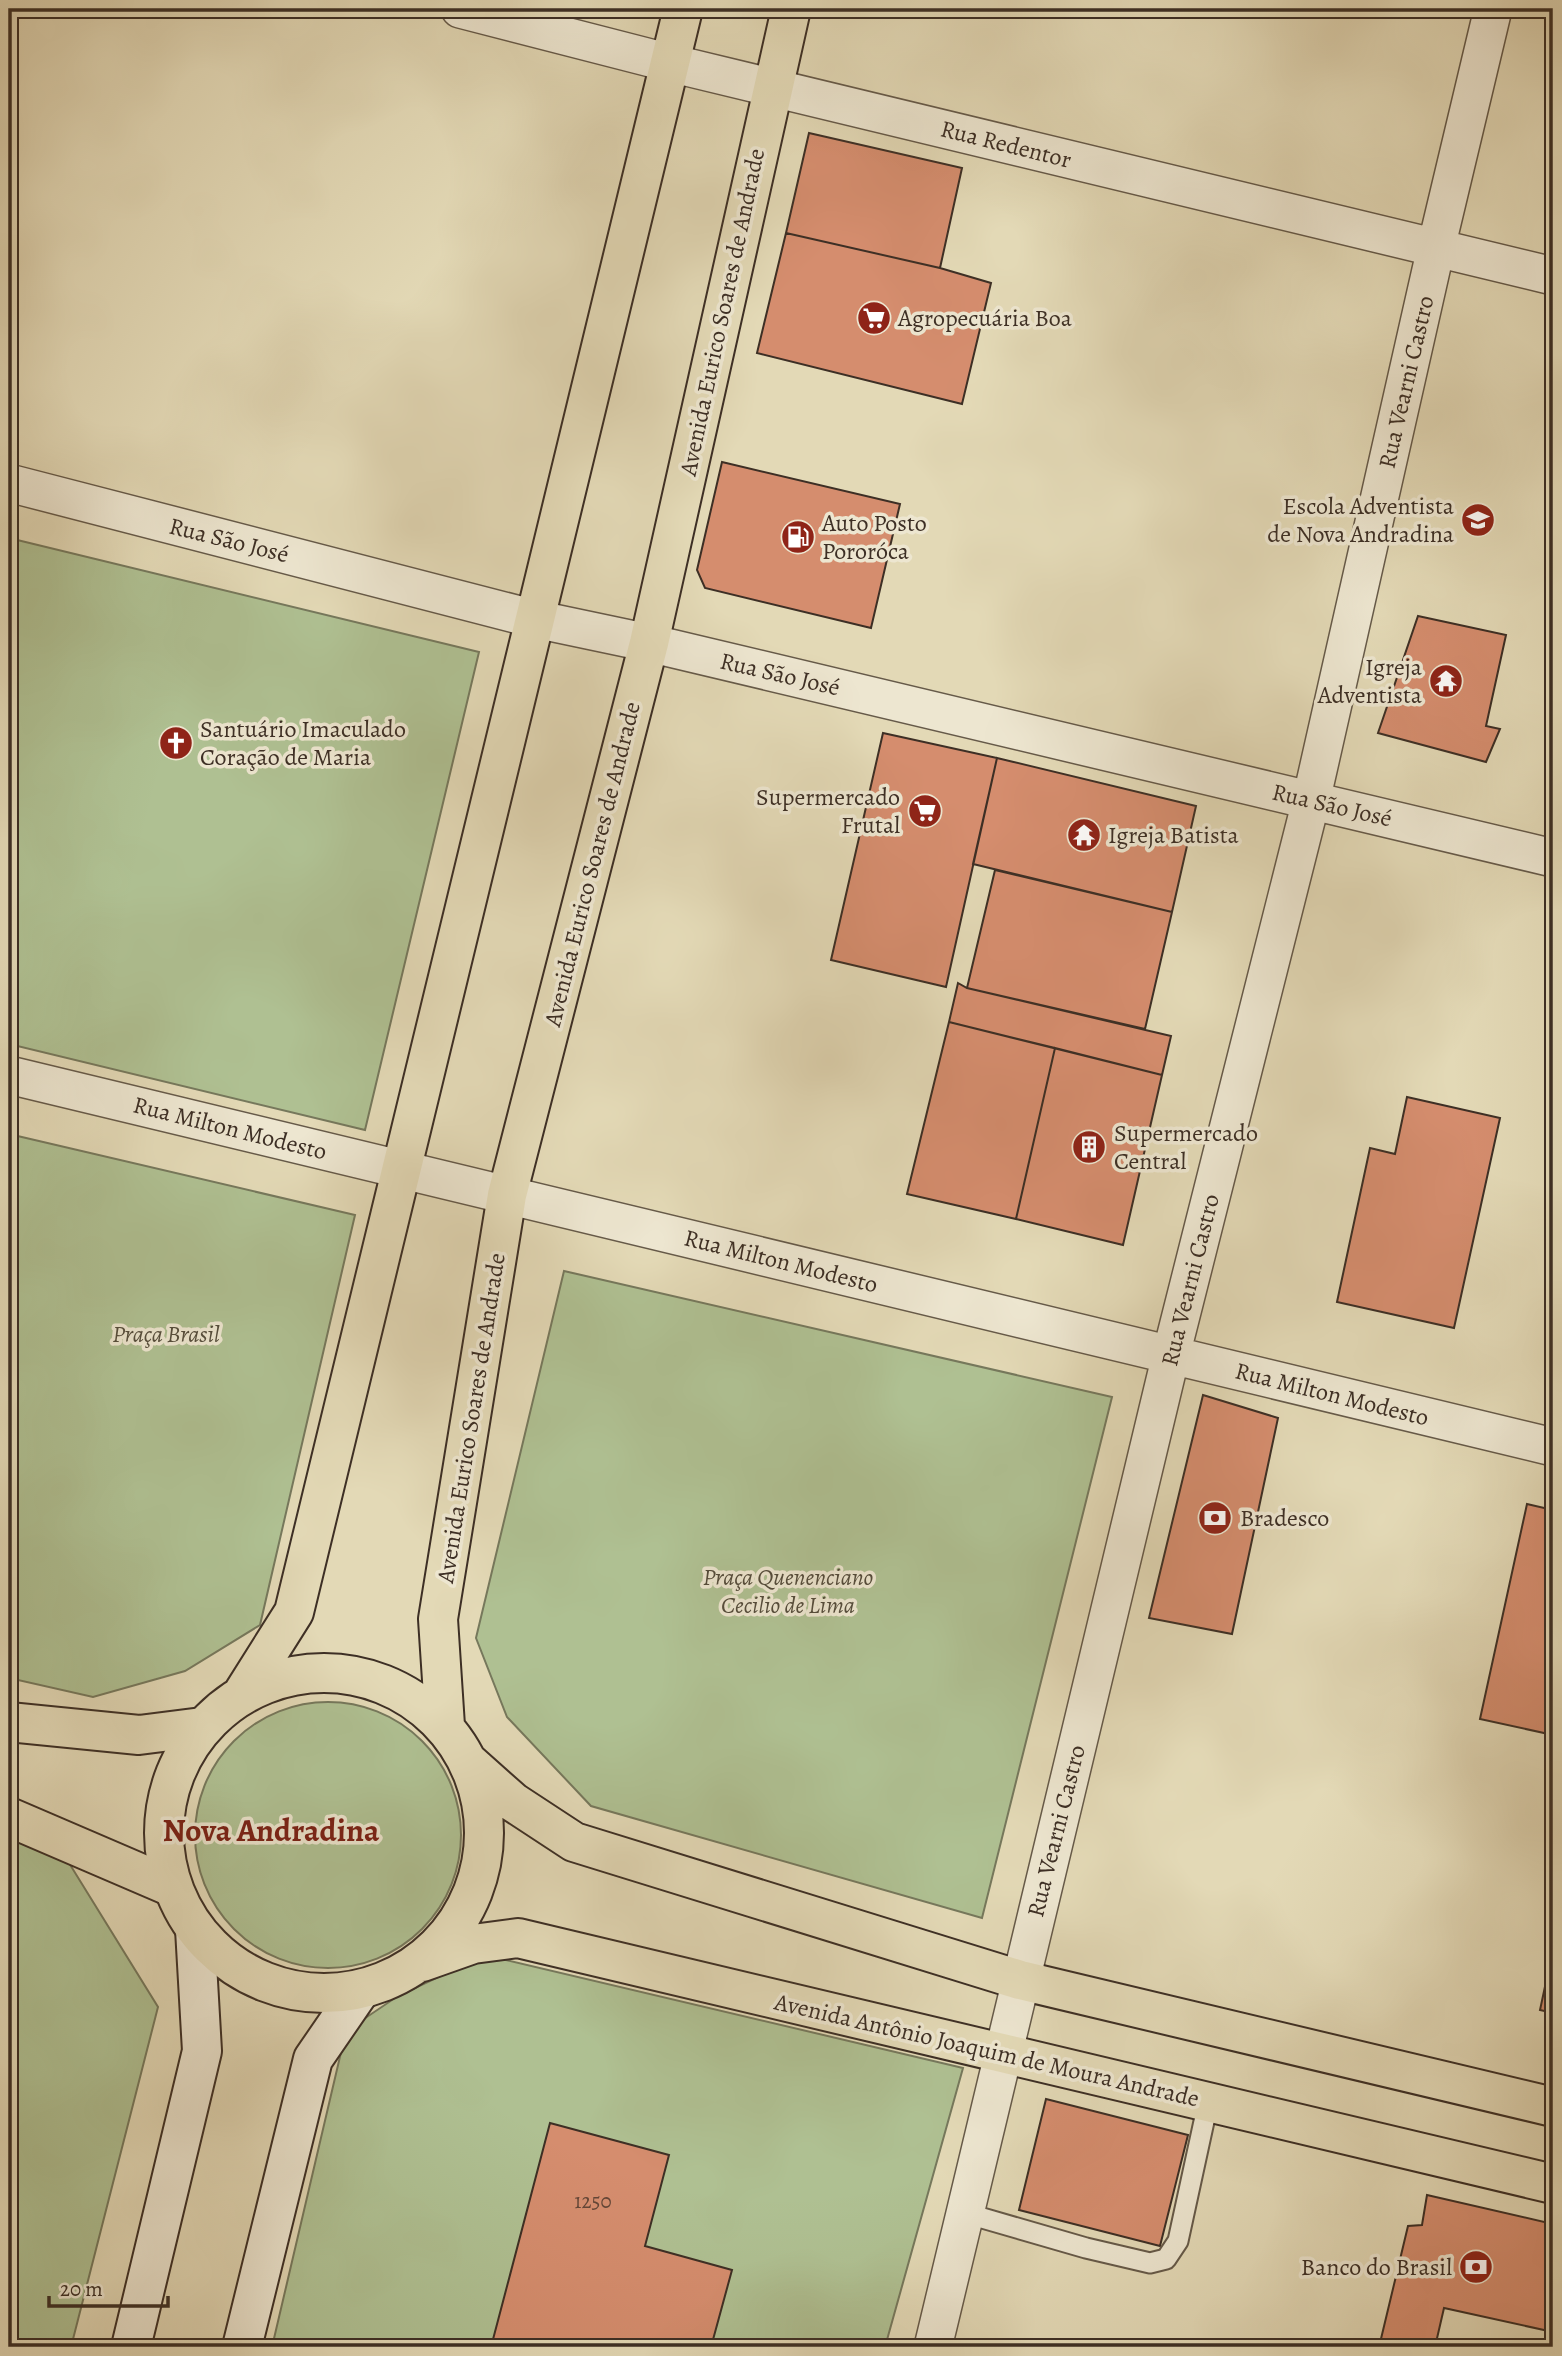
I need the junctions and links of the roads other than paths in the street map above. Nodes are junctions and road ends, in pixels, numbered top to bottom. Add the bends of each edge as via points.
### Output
1 (460, 9) edge
2 (683, 9) edge
3 (791, 9) edge
4 (1493, 9) edge
5 (670, 63) junction
6 (772, 88) junction
7 (1436, 248) junction
8 (1553, 276) edge
9 (9, 483) edge
10 (535, 619) junction
11 (649, 643) junction
12 (1311, 801) junction
13 (1553, 858) edge
14 (9, 1075) edge
15 (401, 1169) junction
16 (507, 1195) junction
17 (1171, 1355) junction
18 (1553, 1447) edge
19 (243, 1693) junction
20 (9, 1722) edge
21 (444, 1726) junction
22 (202, 1727) junction
23 (468, 1762) junction
24 (9, 1817) edge
25 (172, 1887) junction
26 (195, 1929) junction
27 (422, 1962) junction
28 (1020, 1980) junction
29 (359, 1992) junction
30 (1003, 2054) junction
31 (1209, 2103) junction
32 (1553, 2107) edge
33 (1553, 2185) edge
34 (965, 2213) junction
35 (131, 2347) edge
36 (242, 2347) edge
37 (933, 2347) edge

1 - 5 street, Rua Redentor
2 - 5 main road
3 - 6 main road, Avenida Eurico Soares de Andrade
4 - 7 street, Rua Vearni Castro
5 - 6 street, Rua Redentor
5 - 10 main road
6 - 7 street, Rua Redentor
6 - 11 main road, Avenida Eurico Soares de Andrade
7 - 8 street, Rua Redentor
7 - 12 street, Rua Vearni Castro
9 - 10 street, Rua São José
10 - 11 street, Rua São José
10 - 15 main road
11 - 12 street, Rua São José
11 - 16 main road, Avenida Eurico Soares de Andrade
12 - 13 street, Rua São José
12 - 17 street, Rua Vearni Castro
14 - 15 street, Rua Milton Modesto
15 - 16 street, Rua Milton Modesto
15 - 19 main road via 294,1612
16 - 17 street, Rua Milton Modesto
16 - 21 main road, Avenida Eurico Soares de Andrade via 438,1619
17 - 18 street, Rua Milton Modesto
17 - 28 street, Rua Vearni Castro
19 - 21 main road via 295,1674 349,1673 402,1691
19 - 22 main road
20 - 22 main road via 139,1735
21 - 23 main road
22 - 25 main road via 173,1776 163,1831
23 - 27 main road via 484,1815 481,1870 460,1921
23 - 28 main road via 513,1802 574,1842
24 - 25 main road
25 - 26 main road
26 - 29 main road via 220,1956 251,1977 285,1990 322,1995
26 - 35 street via 202,2051
27 - 29 main road
27 - 30 main road, Avenida Antônio Joaquim de Moura Andrade via 473,1944 518,1938
28 - 30 street, Rua Vearni Castro
28 - 32 main road
29 - 36 street via 313,2059
30 - 31 main road, Avenida Antônio Joaquim de Moura Andrade
30 - 34 street, Rua Vearni Castro
31 - 33 main road, Avenida Antônio Joaquim de Moura Andrade
31 - 34 lane via 1178,2241 1166,2259 1150,2263
34 - 37 street, Rua Vearni Castro

